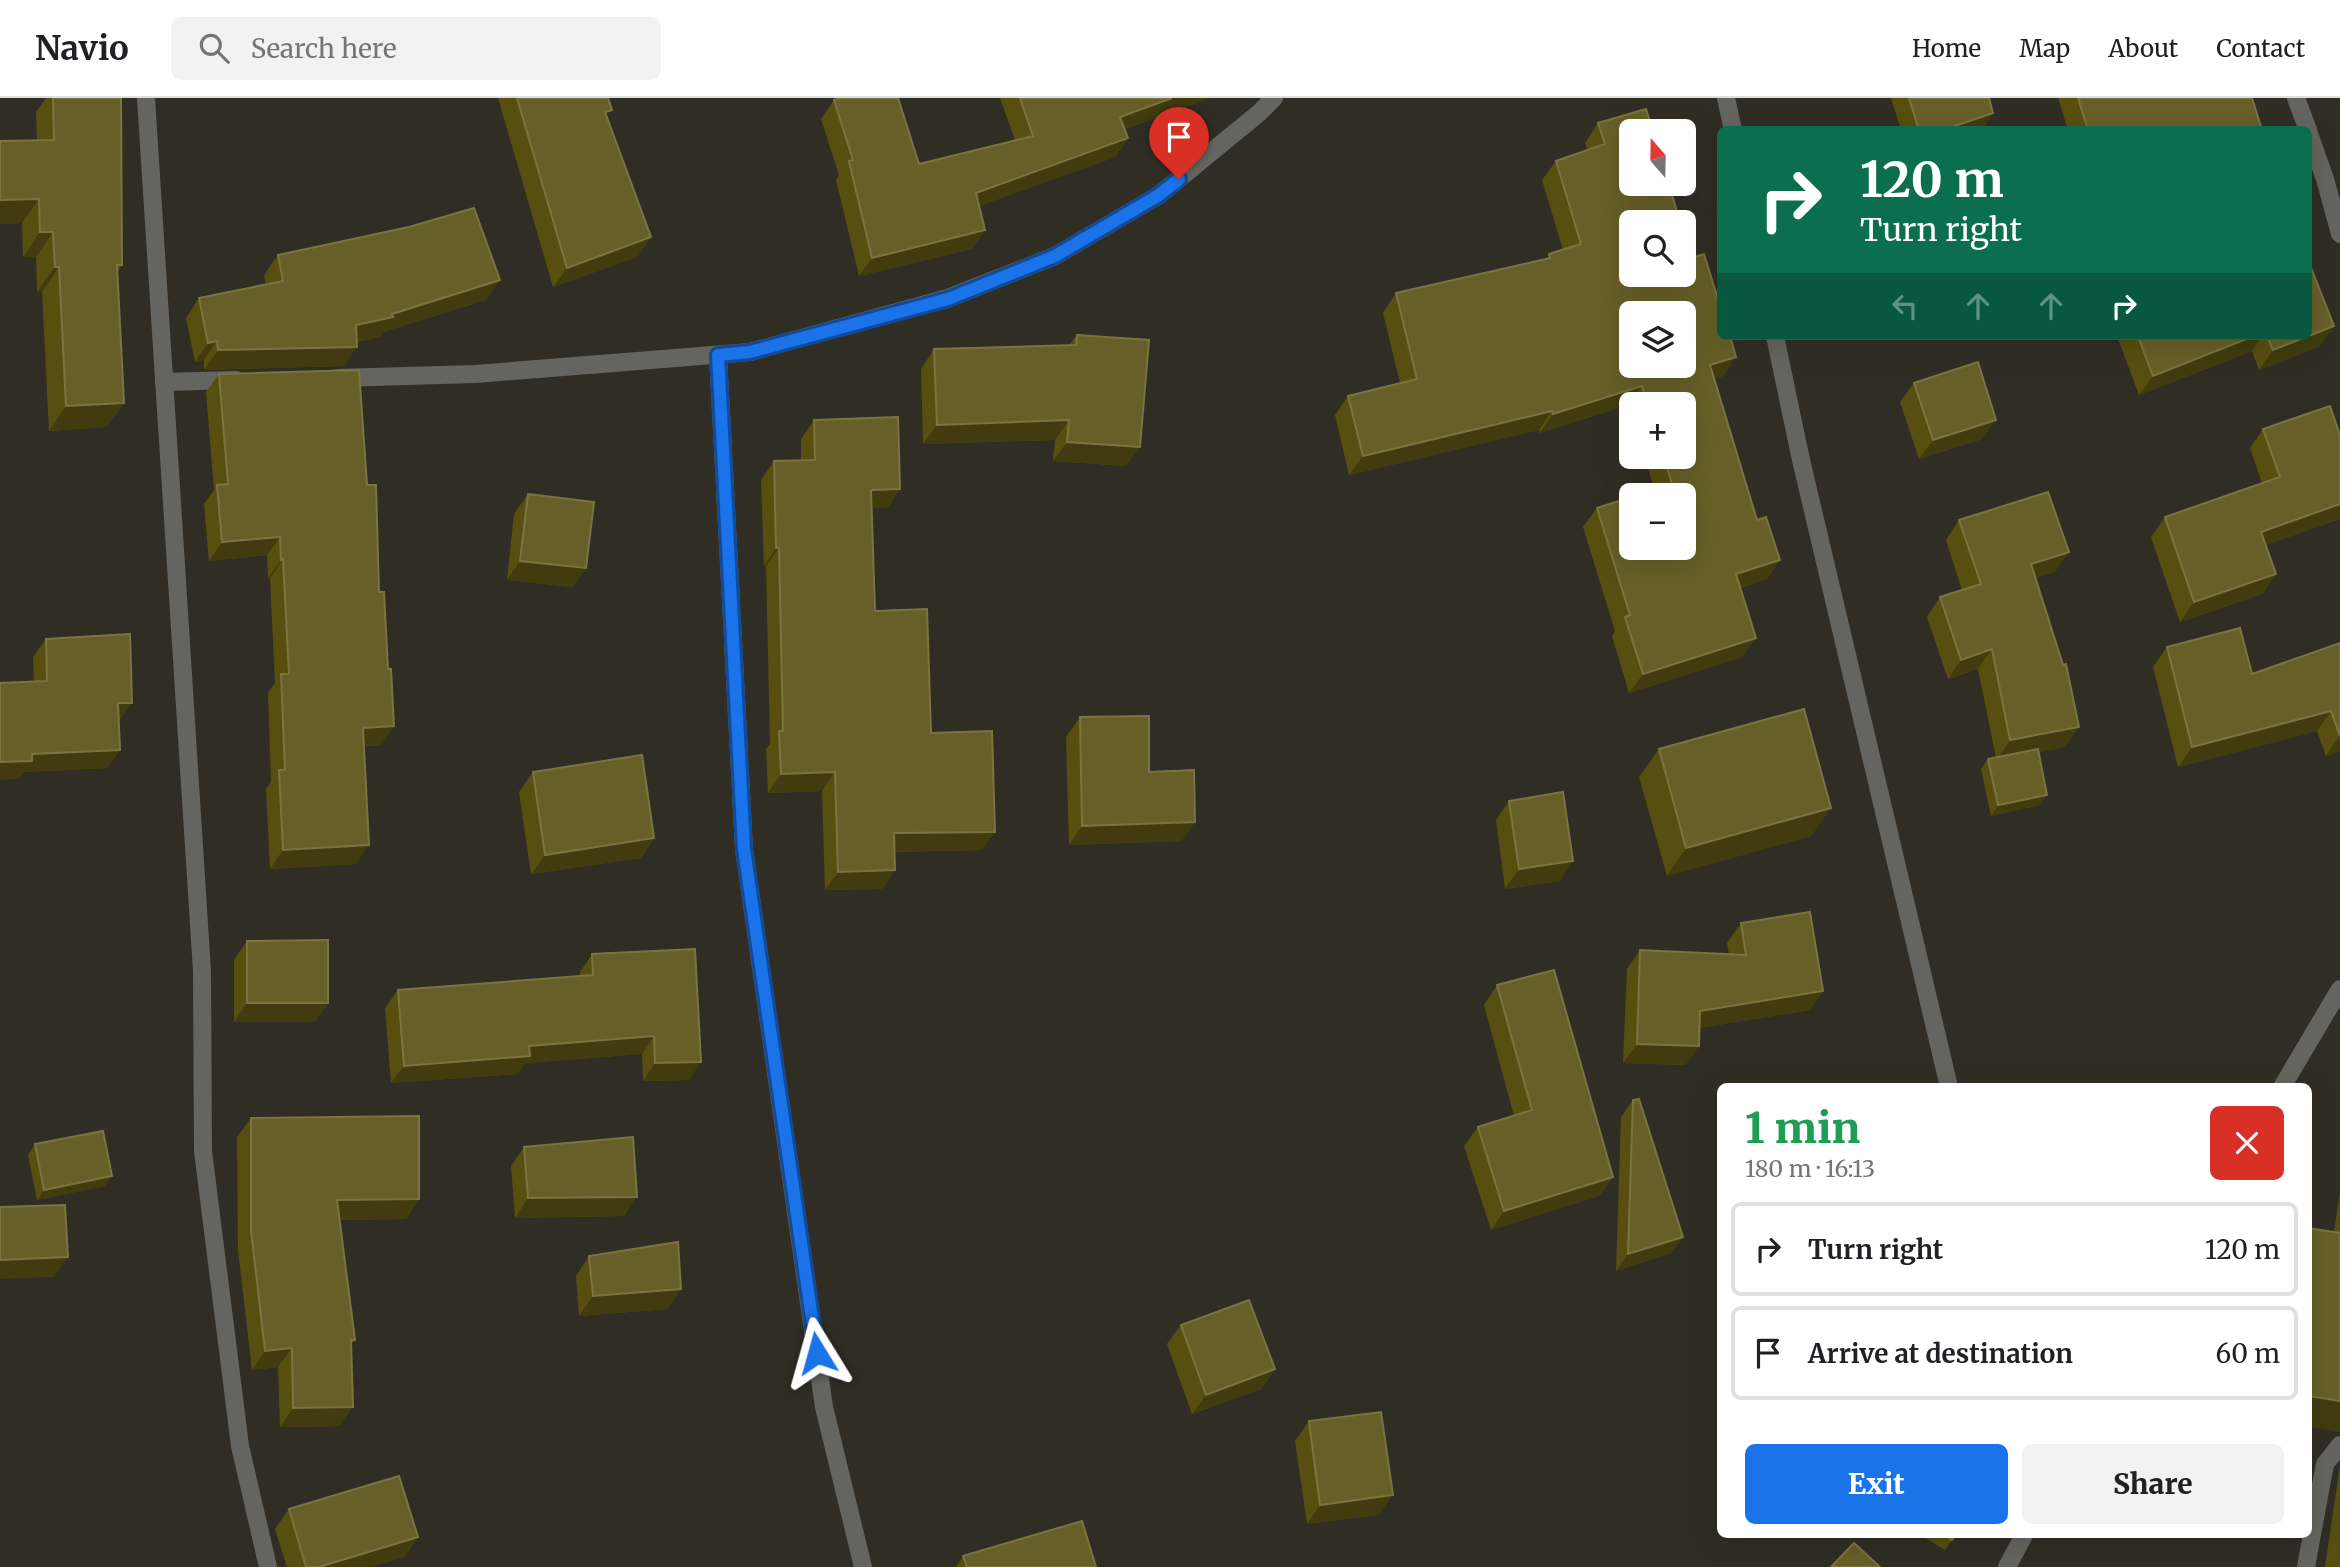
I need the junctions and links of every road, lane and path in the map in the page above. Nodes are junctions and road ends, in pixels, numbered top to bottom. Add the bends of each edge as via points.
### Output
1 (146, 98) edge
2 (1274, 98) edge
3 (1726, 98) edge
4 (2296, 98) edge
5 (1732, 126) edge
6 (2306, 126) edge
7 (2312, 142) edge
8 (2340, 234) edge
9 (1777, 340) edge
10 (718, 355) junction
11 (326, 378) edge
12 (259, 380) edge
13 (164, 382) junction
14 (2340, 989) edge
15 (1948, 1083) edge
16 (2284, 1083) edge
17 (2340, 1445) edge
18 (2312, 1534) edge
19 (2022, 1538) edge
20 (2311, 1538) edge
21 (268, 1567) edge
22 (863, 1567) edge
23 (2007, 1567) edge
24 (2306, 1567) edge

1 - 13 street
2 - 10 street via 1159,195 1055,256 948,299 750,352
3 - 5 street
4 - 6 street
7 - 8 street
9 - 15 street
10 - 11 street via 475,374
10 - 22 street via 744,849 824,1407
12 - 13 street
13 - 21 street via 202,971 203,1152 240,1446
14 - 16 street
17 - 18 street via 2325,1464
19 - 23 street
20 - 24 street

